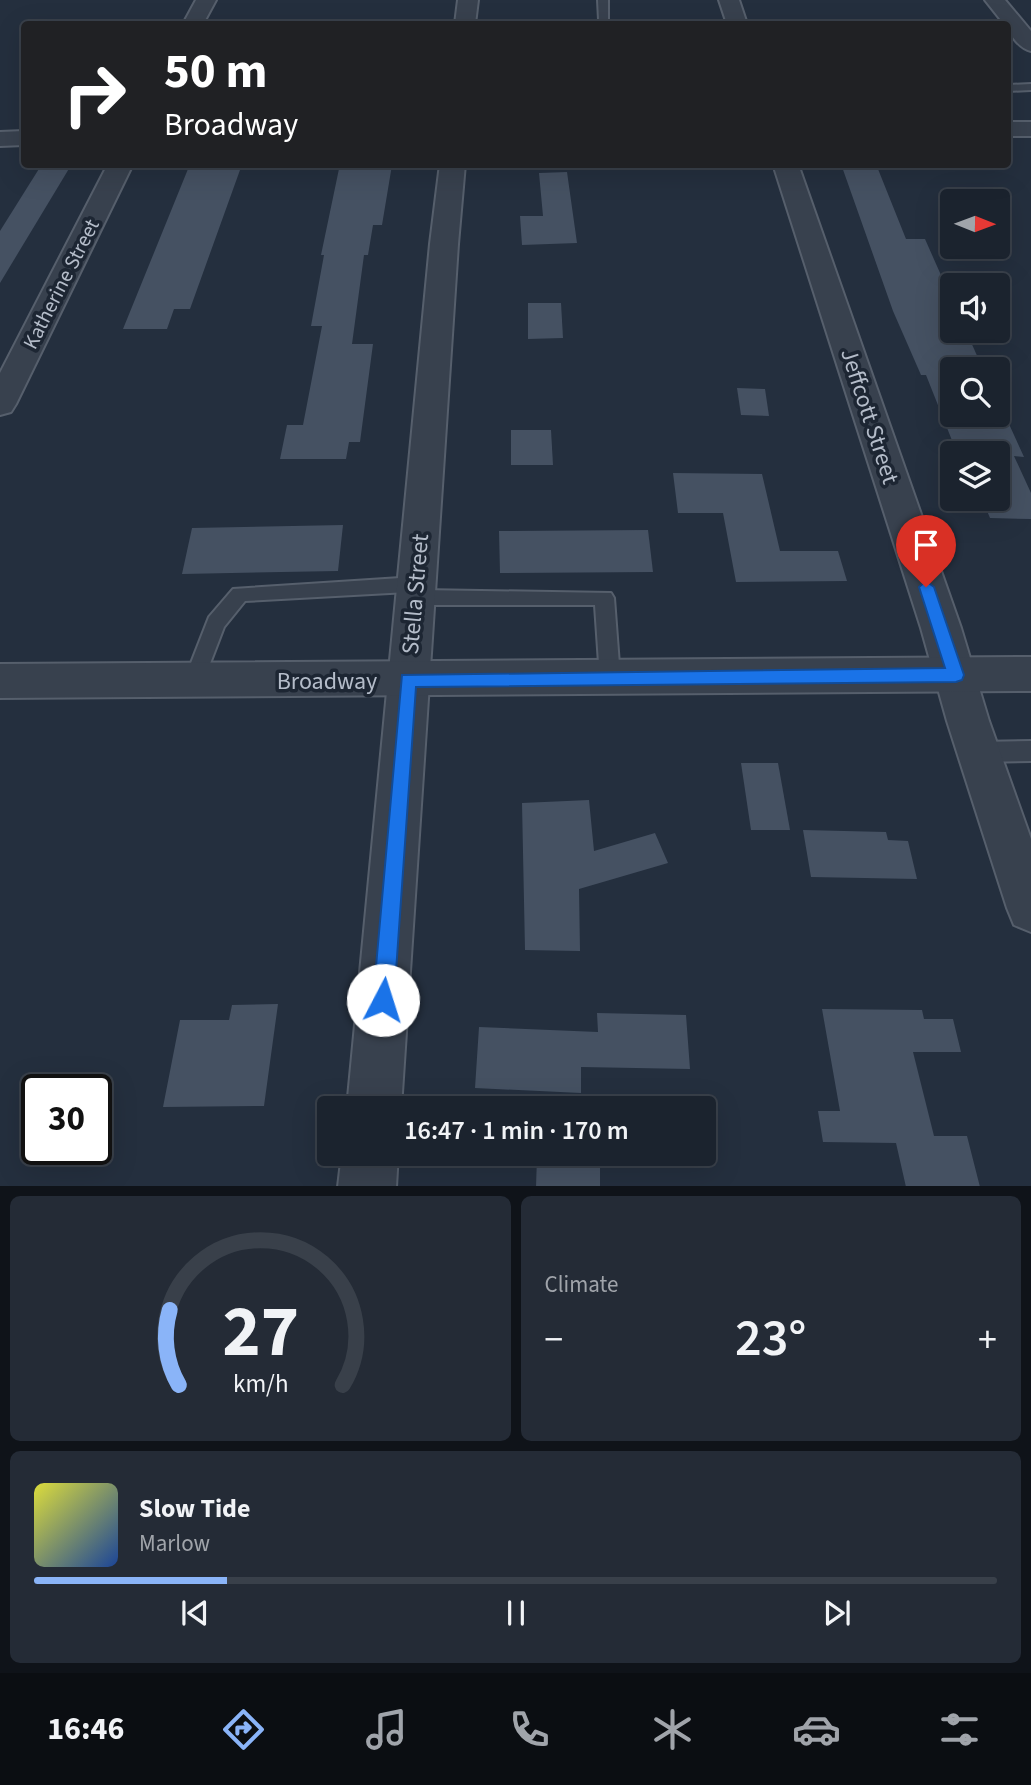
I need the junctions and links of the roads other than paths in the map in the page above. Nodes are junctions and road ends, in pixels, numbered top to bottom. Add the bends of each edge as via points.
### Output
1 (206, 0) edge
2 (468, 0) edge
3 (603, 0) edge
4 (729, 0) edge
5 (995, 0) edge
6 (604, 20) dead end
7 (195, 21) edge
8 (465, 21) edge
9 (736, 21) edge
10 (1031, 45) edge
11 (1031, 87) edge
12 (1011, 88) edge
13 (1011, 129) edge
14 (1031, 129) edge
15 (21, 138) edge
16 (0, 139) edge
17 (119, 168) edge
18 (453, 168) edge
19 (786, 168) edge
20 (0, 404) edge
21 (416, 590) junction
22 (1031, 674) edge
23 (956, 675) junction
24 (610, 678) junction
25 (408, 680) junction
26 (0, 681) edge
27 (194, 681) junction
28 (1031, 751) edge
29 (978, 752) junction
30 (1031, 908) edge
31 (375, 1096) edge
32 (369, 1166) edge
33 (367, 1186) edge

1 - 7 street
2 - 8 street
3 - 6 lane
4 - 9 street
5 - 10 street
11 - 12 lane
13 - 14 street
15 - 16 street
17 - 20 street, Katherine Street
18 - 21 street, Stella Street
19 - 23 street, Jeffcott Street
21 - 24 lane via 604,598
21 - 25 street, Stella Street
21 - 27 lane via 240,594 224,607
22 - 23 street, Broadway
23 - 24 street, Broadway
23 - 29 street, Jeffcott Street
24 - 25 street, Broadway
25 - 27 street, Broadway
25 - 31 street, Stella Street
26 - 27 street, Broadway
28 - 29 lane
29 - 30 street, Jeffcott Street
32 - 33 street

